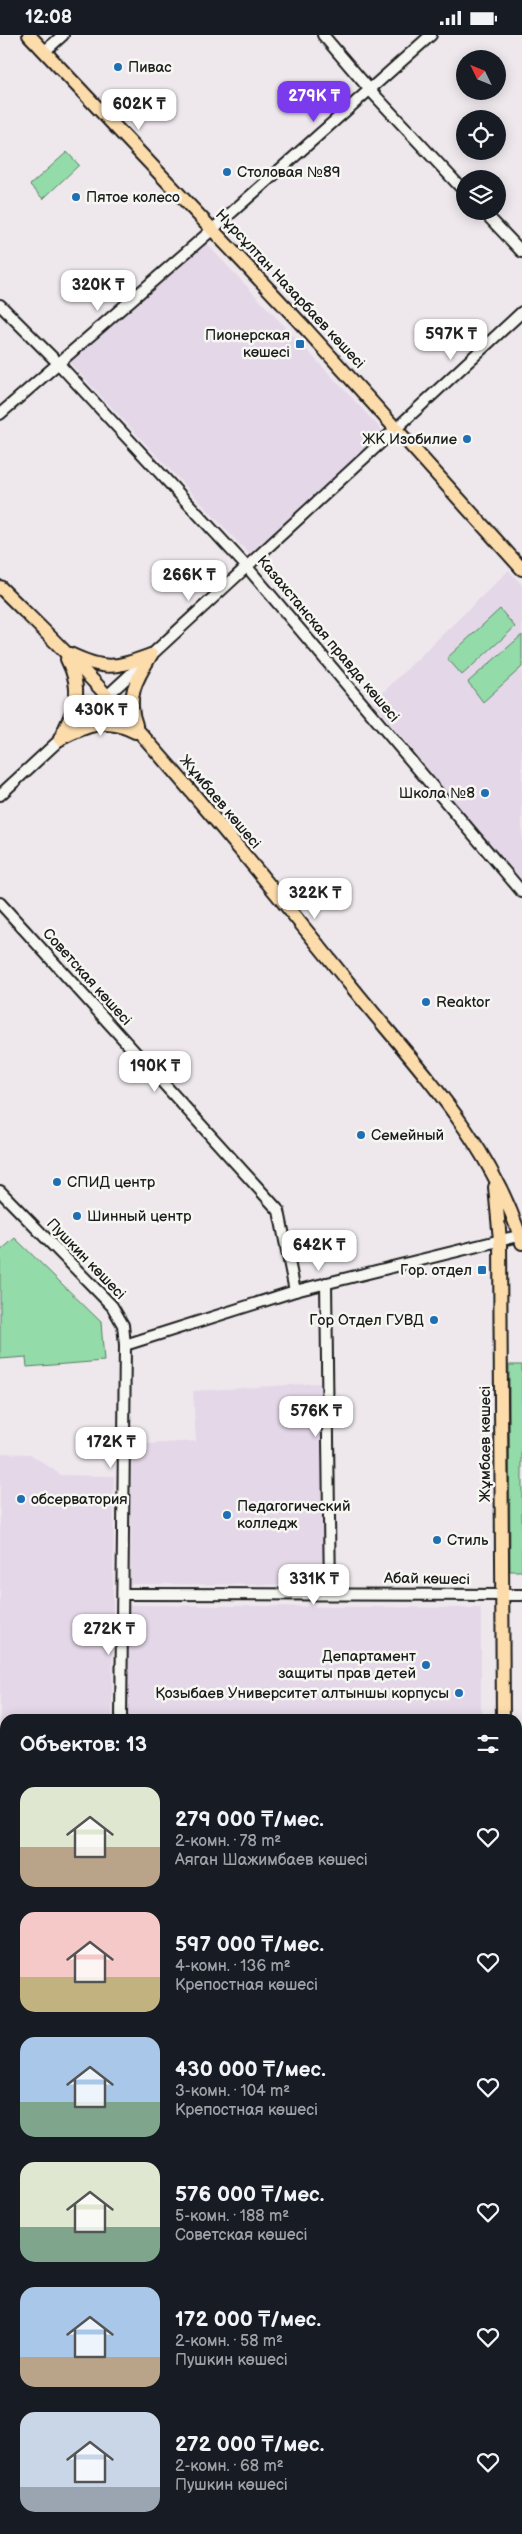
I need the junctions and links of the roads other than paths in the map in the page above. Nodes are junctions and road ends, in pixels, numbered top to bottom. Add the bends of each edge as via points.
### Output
1 (29, 35) edge
2 (63, 35) edge
3 (323, 35) edge
4 (432, 35) edge
5 (45, 51) junction
6 (370, 91) junction
7 (456, 182) edge
8 (491, 220) edge
9 (213, 229) junction
10 (522, 253) edge
11 (0, 305) edge
12 (522, 312) edge
13 (57, 363) junction
14 (0, 414) edge
15 (396, 428) junction
16 (247, 567) junction
17 (522, 569) edge
18 (0, 587) edge
19 (63, 651) junction
20 (151, 655) junction
21 (107, 695) junction
22 (142, 736) junction
23 (60, 739) junction
24 (0, 795) edge
25 (522, 892) edge
26 (0, 903) edge
27 (492, 1170) junction
28 (0, 1191) edge
29 (521, 1238) edge
30 (500, 1240) junction
31 (326, 1283) junction
32 (295, 1291) junction
33 (125, 1345) junction
34 (123, 1593) junction
35 (330, 1593) junction
36 (502, 1595) junction
37 (522, 1595) edge
38 (121, 1714) edge
39 (503, 1714) edge
40 (522, 2134) edge
41 (522, 2272) edge

1 - 5 main road, Нұрсұлтан Назарбаев көшесі
2 - 5 street
3 - 6 street
4 - 6 street
5 - 9 main road, Нұрсұлтан Назарбаев көшесі
6 - 7 street
6 - 9 street
8 - 10 street
9 - 13 street
9 - 15 main road, Нұрсұлтан Назарбаев көшесі
11 - 13 street, Казахстанская правда көшесі
12 - 15 street
13 - 14 street
13 - 16 street, Казахстанская правда көшесі
15 - 16 street
15 - 17 main road, Нұрсұлтан Назарбаев көшесі
16 - 20 street
16 - 25 street, Казахстанская правда көшесі
18 - 19 main road, Жұмбаев көшесі
19 - 20 main road via 106,667
19 - 21 main road, Жұмбаев көшесі
19 - 23 main road via 72,668 77,691 74,709
20 - 21 street
20 - 22 main road via 130,700 132,715
21 - 22 main road, Жұмбаев көшесі
21 - 23 street
22 - 23 main road via 124,727 105,723 83,727
22 - 27 main road, Жұмбаев көшесі via 441,1095
23 - 24 street
26 - 32 street, Советская көшесі via 279,1211
27 - 29 main road, Жұмбаев көшесі
27 - 30 main road, Жұмбаев көшесі via 498,1198
28 - 33 street, Пушкин көшесі via 112,1306 123,1325
29 - 30 street
30 - 31 street
30 - 36 main road, Жұмбаев көшесі
31 - 32 street
31 - 35 street
32 - 33 street
33 - 34 street, Пушкин көшесі
34 - 35 street, Абай көшесі
34 - 38 street, Пушкин көшесі
35 - 36 street, Абай көшесі
36 - 37 street, Абай көшесі
36 - 39 main road, Жұмбаев көшесі
40 - 41 main road

